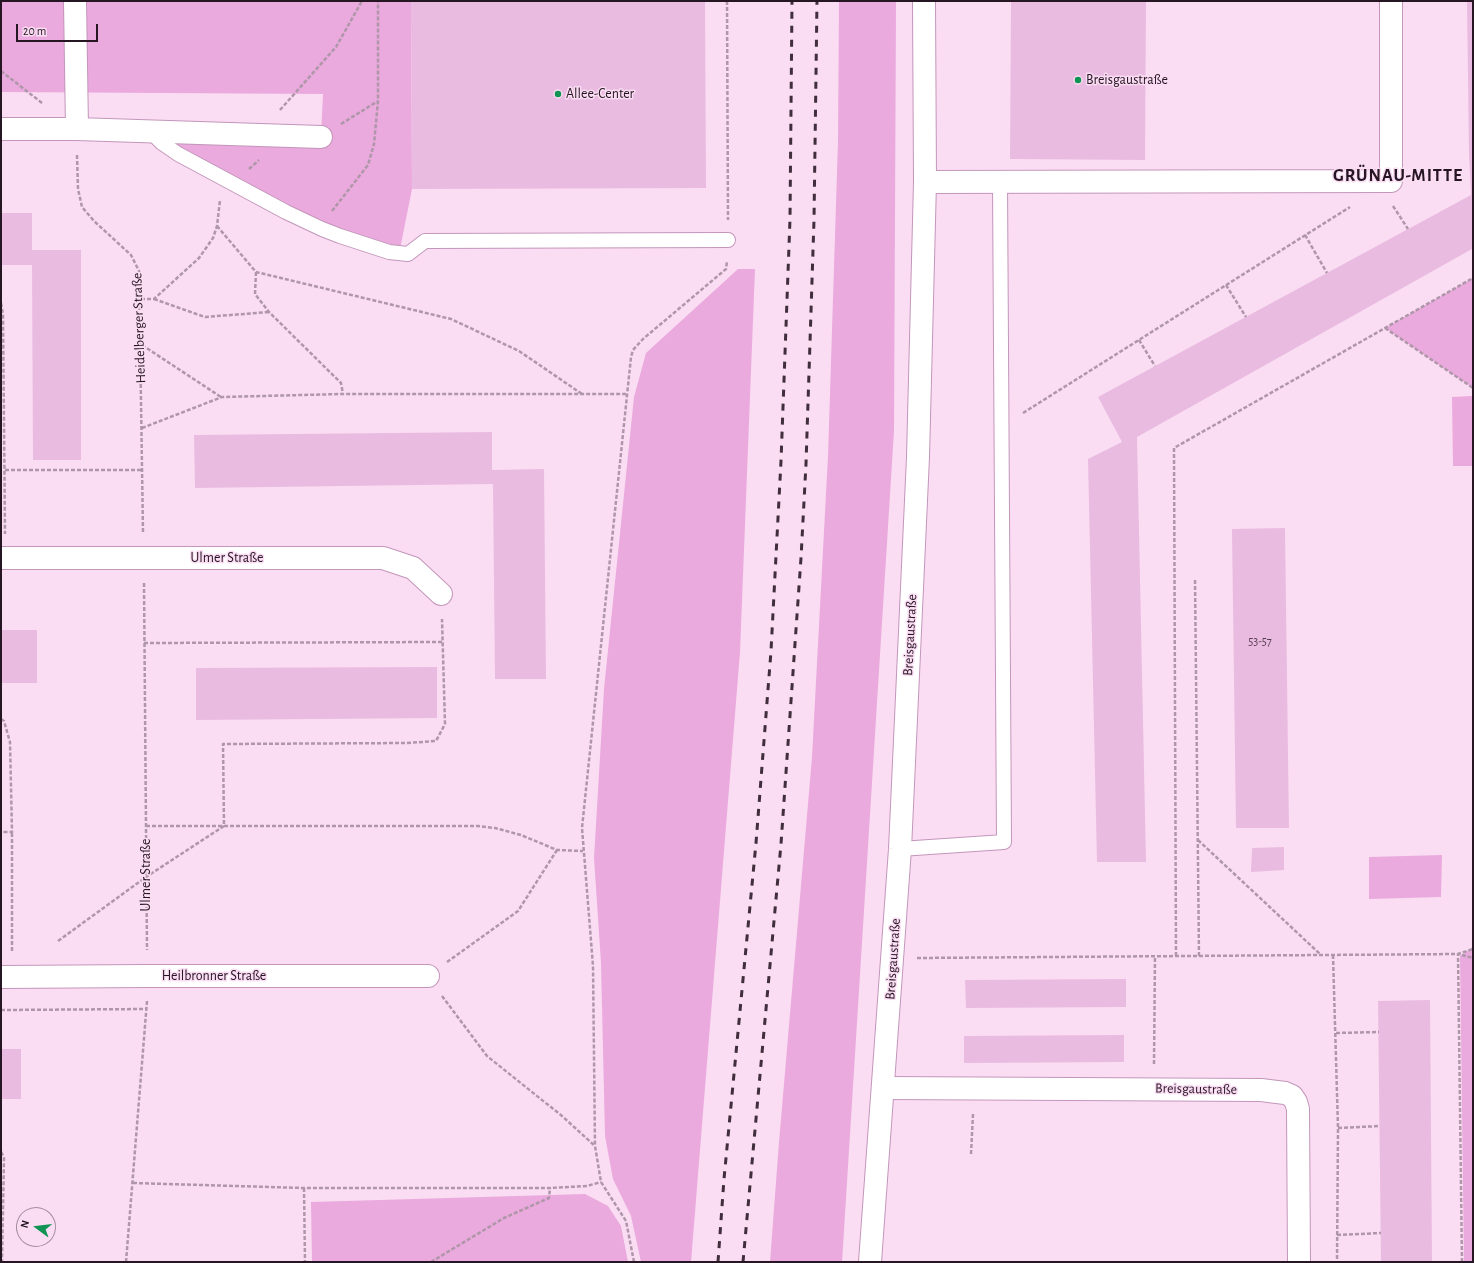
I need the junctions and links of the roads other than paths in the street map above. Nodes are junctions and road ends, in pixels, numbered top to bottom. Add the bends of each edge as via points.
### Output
1 (76, 1) edge
2 (924, 1) edge
3 (1391, 1) edge
4 (1, 129) edge
5 (77, 129) junction
6 (151, 132) junction
7 (321, 137) road end
8 (925, 182) junction
9 (1000, 182) junction
10 (728, 240) road end
11 (3, 558) edge
12 (441, 594) dead end
13 (900, 849) junction
14 (428, 976) road end
15 (6, 977) edge
16 (883, 1088) junction
17 (870, 1262) edge
18 (1300, 1262) edge

1 - 5 street
2 - 8 street, Breisgaustraße
3 - 9 street via 1391,181
4 - 5 street
5 - 6 street
6 - 7 street
6 - 10 lane via 178,154 322,229 399,254 408,254 425,241
8 - 9 street
8 - 13 street, Breisgaustraße via 918,458
9 - 13 lane via 1004,842
11 - 12 street, Ulmer Straße via 383,558 414,568
13 - 16 street, Breisgaustraße
14 - 15 street, Heilbronner Straße
16 - 17 street, Breisgaustraße
16 - 18 street, Breisgaustraße via 1154,1088 1269,1090 1285,1093 1292,1096 1296,1102 1298,1117

